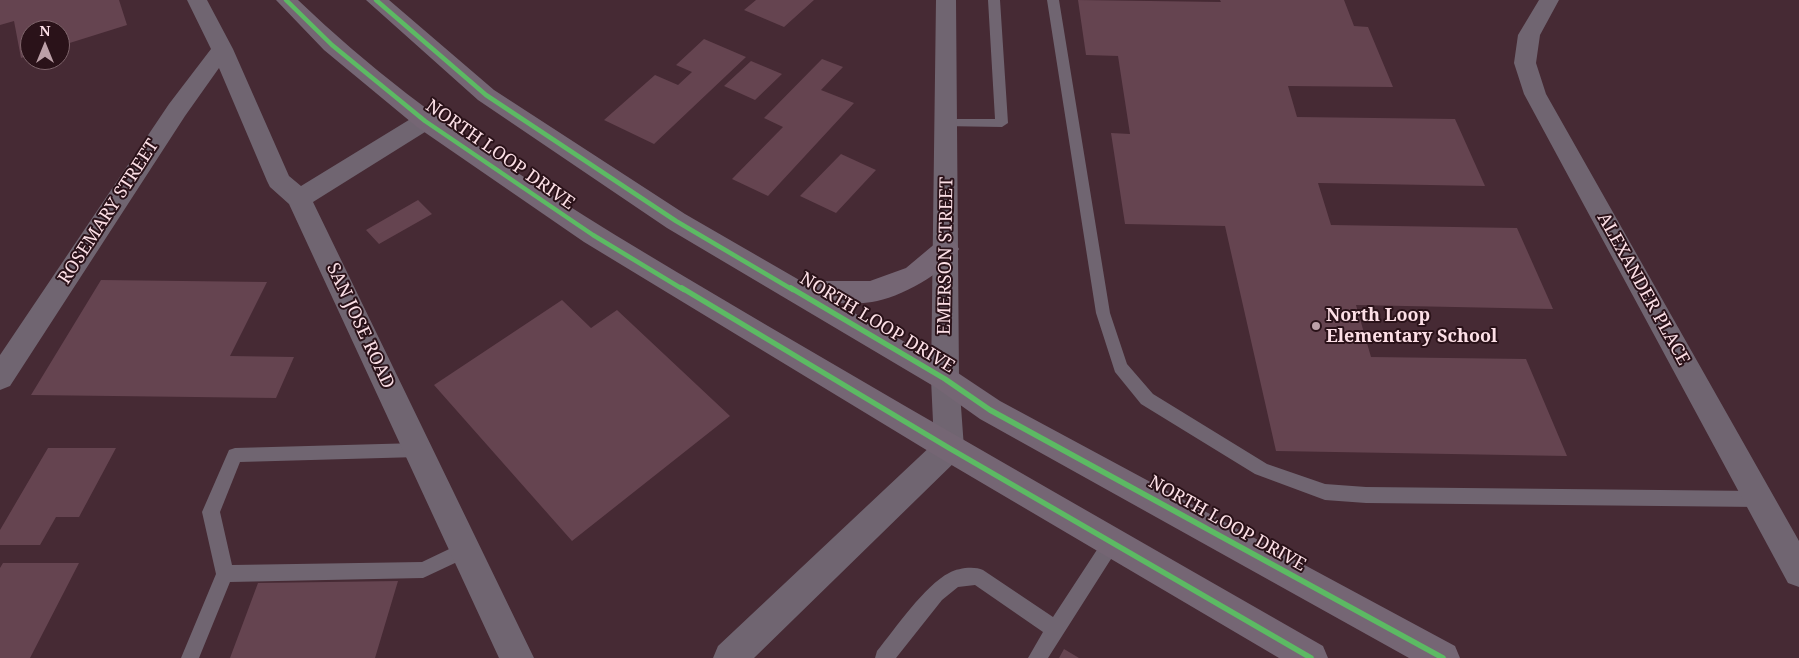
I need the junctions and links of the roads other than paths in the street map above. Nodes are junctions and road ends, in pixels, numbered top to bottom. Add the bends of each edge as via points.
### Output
1 (197, 0) edge
2 (286, 0) edge
3 (376, 0) edge
4 (946, 0) edge
5 (994, 0) edge
6 (1053, 0) edge
7 (1549, 0) edge
8 (222, 49) junction
9 (425, 121) junction
10 (947, 123) junction
11 (299, 199) junction
12 (946, 249) junction
13 (796, 292) junction
14 (0, 378) edge
15 (945, 379) junction
16 (949, 448) junction
17 (418, 450) junction
18 (1759, 499) junction
19 (1112, 542) junction
20 (466, 549) junction
21 (1799, 572) edge
22 (225, 574) junction
23 (1055, 629) junction
24 (190, 658) edge
25 (517, 658) edge
26 (730, 658) edge
27 (884, 658) edge
28 (1037, 658) edge
29 (1311, 658) edge
30 (1443, 658) edge

1 - 8 street, SAN JOSE ROAD
2 - 9 main road, NORTH LOOP DRIVE via 332,45
3 - 13 main road, NORTH LOOP DRIVE via 486,95 676,221
4 - 10 street, EMERSON STREET
5 - 10 lane via 1002,123
6 - 18 lane via 1103,313 1120,367 1147,399 1260,469 1325,492
7 - 18 street, ALEXANDER PLACE via 1529,35 1525,63 1535,94
8 - 11 street, SAN JOSE ROAD via 279,180
8 - 14 street, ROSEMARY STREET via 177,110
9 - 11 street
9 - 16 main road, NORTH LOOP DRIVE via 593,235
10 - 12 street, EMERSON STREET
11 - 17 street, SAN JOSE ROAD
12 - 13 main road via 915,275 872,292
12 - 15 street, EMERSON STREET
13 - 15 main road, NORTH LOOP DRIVE
15 - 16 street, EMERSON STREET
15 - 30 main road, NORTH LOOP DRIVE via 990,410
16 - 19 main road, NORTH LOOP DRIVE
16 - 26 street
17 - 20 street, SAN JOSE ROAD
17 - 22 lane via 235,455 212,512
18 - 21 street, ALEXANDER PLACE
19 - 23 lane
19 - 29 main road, NORTH LOOP DRIVE
20 - 22 lane via 423,570
20 - 25 street, SAN JOSE ROAD
22 - 24 lane
23 - 27 lane via 977,576 954,579 936,594
23 - 28 lane

